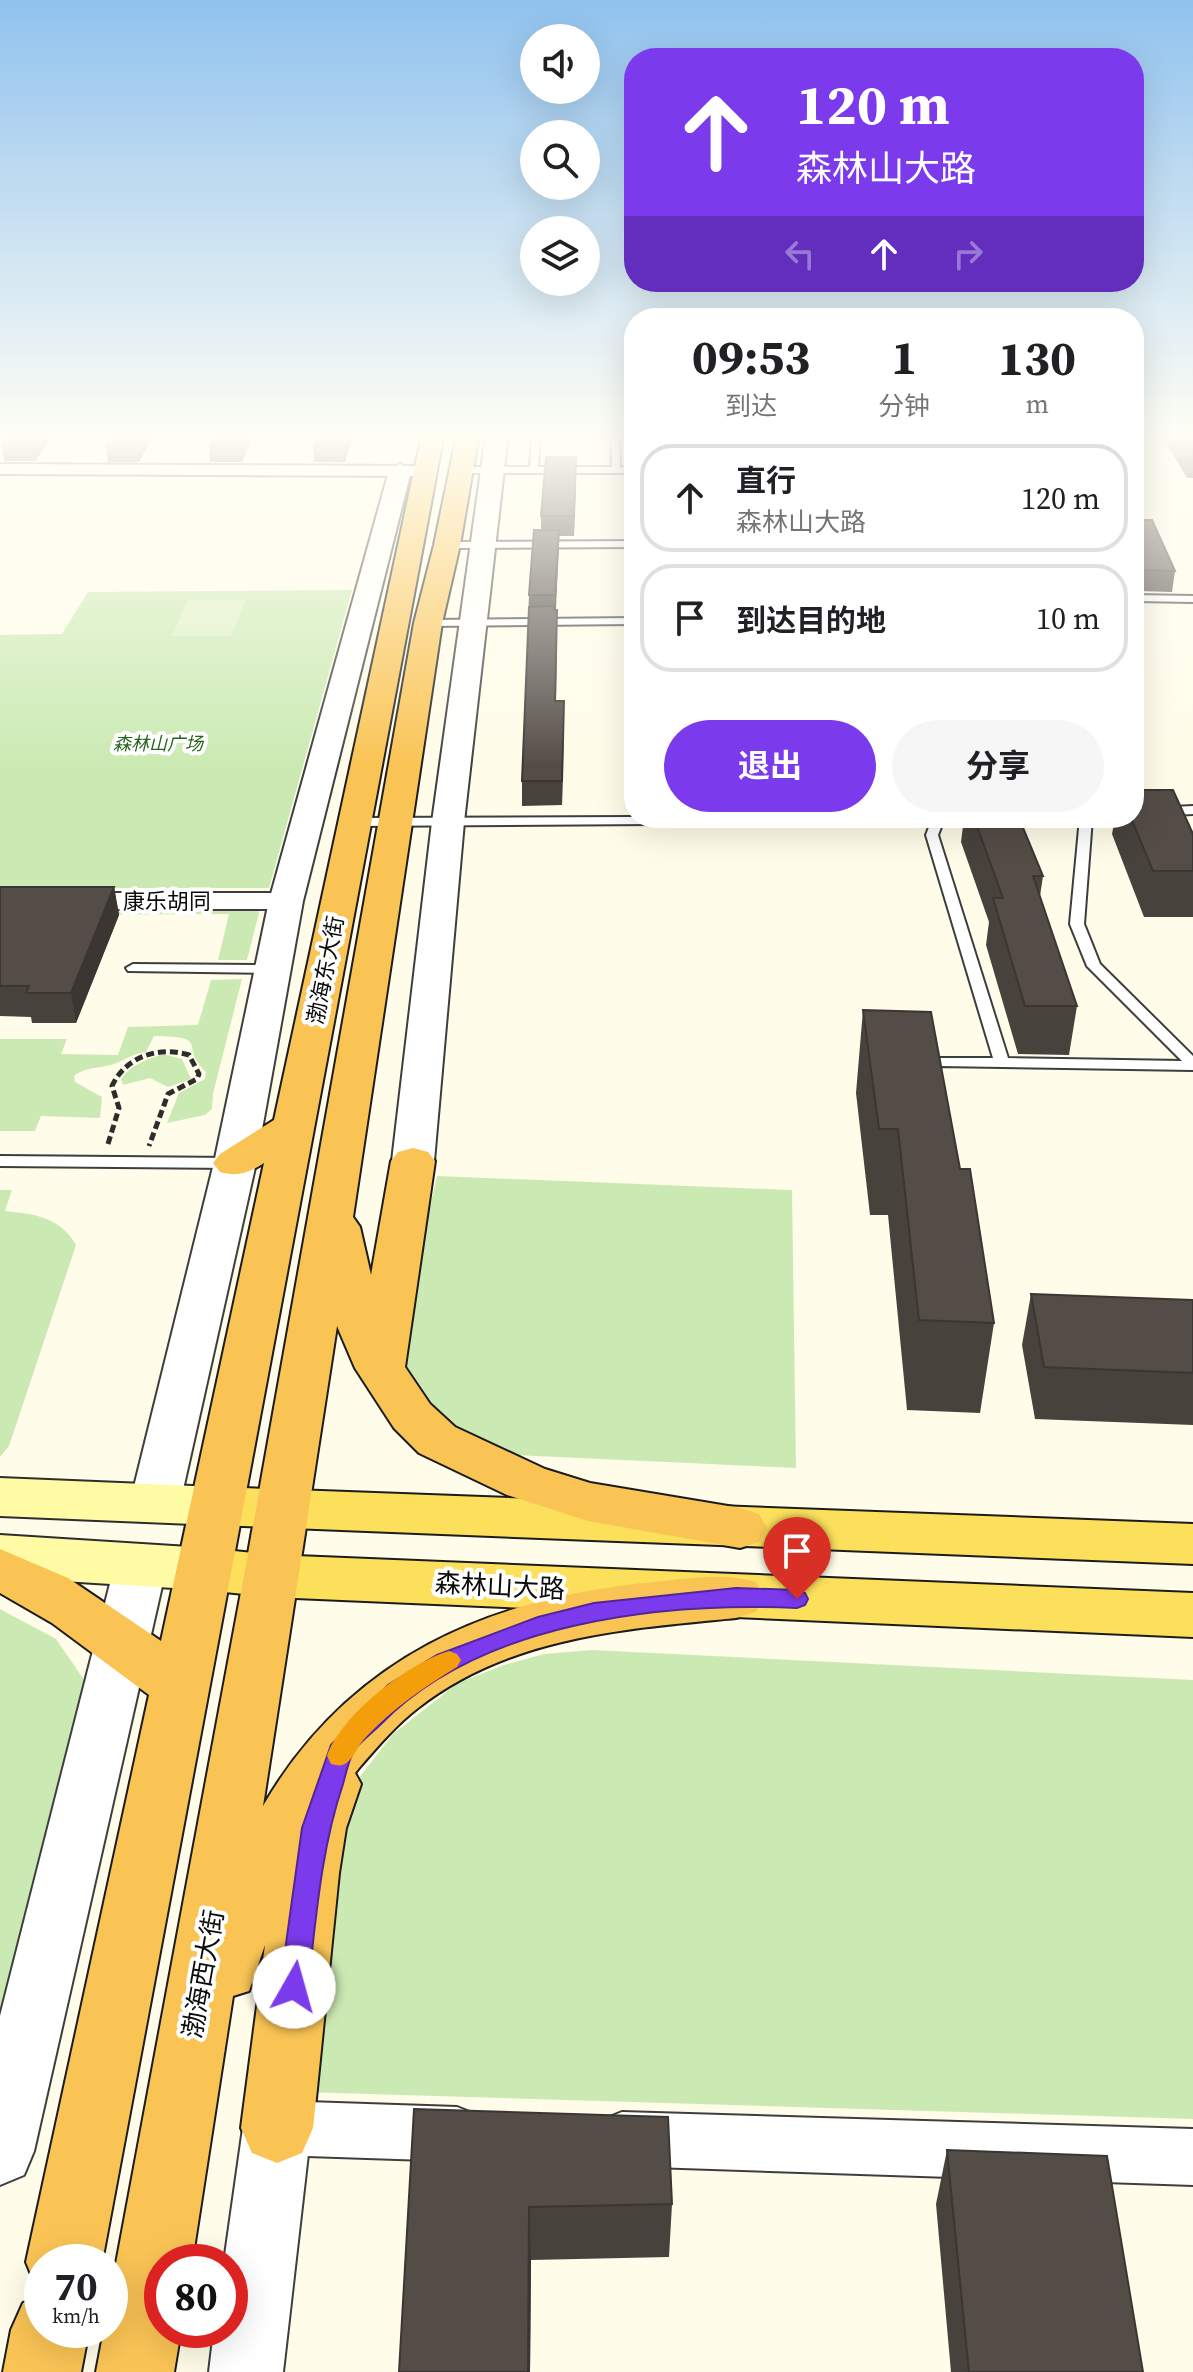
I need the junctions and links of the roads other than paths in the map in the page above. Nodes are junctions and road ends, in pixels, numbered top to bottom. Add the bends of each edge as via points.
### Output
1 (417, 545) edge
2 (426, 545) edge
3 (447, 545) joint
4 (483, 545) junction
5 (529, 545) edge
6 (1144, 598) edge
7 (1193, 599) edge
8 (624, 621) edge
9 (473, 622) junction
10 (428, 623) junction
11 (1193, 810) edge
12 (1144, 812) edge
13 (624, 821) edge
14 (355, 822) junction
15 (395, 822) junction
16 (448, 822) junction
17 (935, 828) edge
18 (1085, 828) edge
19 (0, 901) edge
20 (286, 901) junction
21 (133, 968) dead end
22 (273, 969) junction
23 (1002, 1063) junction
24 (1193, 1065) edge
25 (937, 1091) edge
26 (294, 1125) junction
27 (0, 1161) edge
28 (413, 1161) joint
29 (235, 1163) junction
30 (332, 1205) junction
31 (380, 1368) junction
32 (0, 1498) edge
33 (155, 1503) junction
34 (217, 1506) junction
35 (283, 1508) junction
36 (740, 1528) junction
37 (1193, 1544) edge
38 (0, 1548) edge
39 (0, 1556) edge
40 (141, 1564) junction
41 (205, 1569) junction
42 (0, 1570) edge
43 (272, 1576) junction
44 (736, 1597) junction
45 (1193, 1615) edge
46 (120, 1643) junction
47 (181, 1687) junction
48 (343, 1745) junction
49 (277, 2128) junction
50 (498, 2135) edge
51 (577, 2138) edge
52 (0, 2151) edge
53 (1193, 2157) edge
54 (168, 2180) junction
55 (68, 2244) edge
56 (47, 2348) edge
57 (42, 2372) edge
58 (135, 2372) edge
59 (246, 2372) edge

1 - 20 street, 渤海东大街
2 - 14 highway, 渤海东大街
3 - 4 lane
3 - 10 highway, 渤海东大街
4 - 5 lane
4 - 9 street, 渤海东大街
6 - 7 lane
8 - 9 lane
9 - 10 lane
9 - 16 street, 渤海东大街
10 - 15 highway, 渤海东大街
11 - 12 lane
13 - 16 lane
14 - 15 lane
14 - 26 highway, 渤海东大街
15 - 16 lane
15 - 30 highway, 渤海东大街
16 - 28 street, 渤海东大街
17 - 23 lane via 932,835
18 - 24 lane via 1077,924 1094,966
19 - 20 street, 康乐胡同
20 - 22 street, 渤海东大街
21 - 22 lane
22 - 29 street, 渤海东大街
23 - 24 lane
23 - 25 lane via 930,1061
26 - 29 highway
26 - 34 highway, 渤海东大街
27 - 29 lane
28 - 31 highway
29 - 33 street, 渤海东大街
30 - 31 highway via 359,1322
30 - 35 highway, 渤海东大街
31 - 36 highway via 412,1416 437,1440 475,1460 588,1502
32 - 33 main road
32 - 38 main road via 8,1520
33 - 34 main road
34 - 35 main road
34 - 41 highway, 渤海东大街
35 - 36 main road
35 - 43 highway, 渤海西大街
36 - 37 main road
39 - 40 main road, 森林山大路
40 - 41 main road, 森林山大路
40 - 46 street
41 - 43 main road, 森林山大路
41 - 47 highway
42 - 46 highway via 59,1599
43 - 44 main road, 森林山大路
43 - 54 highway, 渤海西大街
44 - 45 main road, 森林山大路
44 - 48 highway via 594,1612 490,1644 446,1662 397,1692
46 - 47 highway
46 - 52 street
47 - 55 highway
48 - 49 highway via 315,1828 307,1873
48 - 54 highway via 269,1852 230,1953
49 - 50 street
49 - 59 street
51 - 53 street
54 - 58 highway, 渤海西大街
56 - 57 highway

